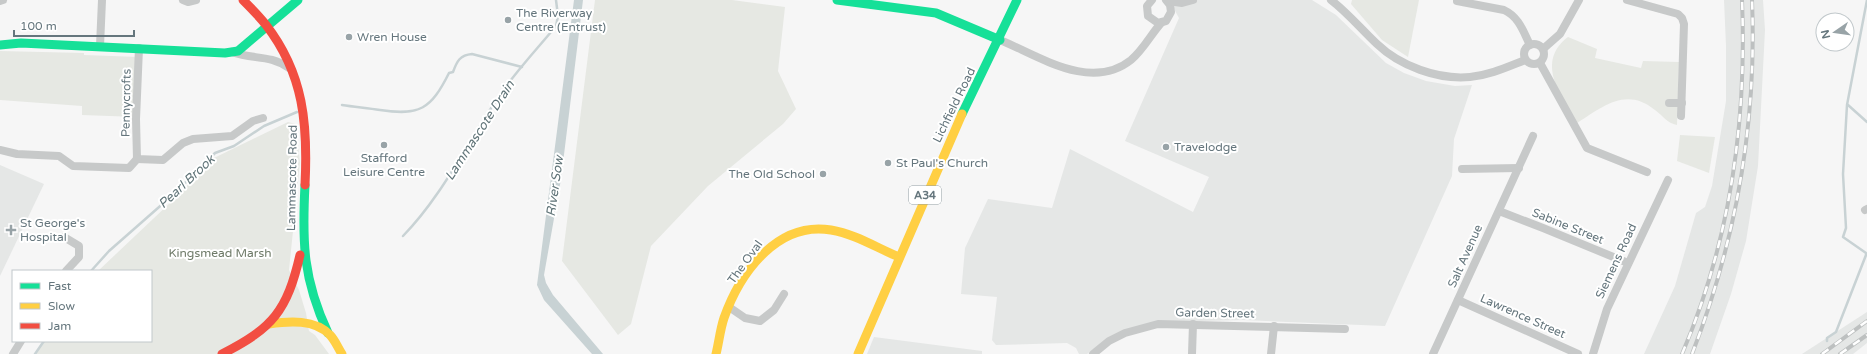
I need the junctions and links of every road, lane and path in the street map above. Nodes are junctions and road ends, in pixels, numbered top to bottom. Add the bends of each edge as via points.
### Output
1 (0, 0) edge
2 (3, 0) edge
3 (102, 0) edge
4 (183, 0) edge
5 (196, 0) edge
6 (243, 0) edge
7 (298, 0) edge
8 (837, 0) edge
9 (1018, 0) edge
10 (1151, 0) edge
11 (1194, 0) edge
12 (1579, 0) edge
13 (1627, 0) edge
14 (1167, 1) edge
15 (1334, 1) edge
16 (1457, 1) edge
17 (1182, 3) junction
18 (1171, 12) junction
19 (1150, 19) junction
20 (1162, 22) junction
21 (267, 26) junction
22 (1153, 32) junction
23 (1000, 40) junction
24 (0, 45) edge
25 (1530, 45) junction
26 (100, 46) junction
27 (139, 48) junction
28 (1543, 49) junction
29 (231, 52) junction
30 (1525, 60) junction
31 (1540, 63) junction
32 (291, 70) junction
33 (1669, 103) dead end
34 (1682, 103) junction
35 (1681, 116) dead end
36 (263, 118) dead end
37 (1532, 136) dead end
38 (0, 150) edge
39 (137, 159) junction
40 (1462, 168) dead end
41 (1519, 168) junction
42 (1647, 172) dead end
43 (1668, 180) dead end
44 (1499, 211) junction
45 (64, 237) dead end
46 (302, 242) junction
47 (899, 257) junction
48 (1628, 264) junction
49 (67, 270) edge
50 (784, 294) dead end
51 (1458, 300) junction
52 (729, 307) junction
53 (269, 324) junction
54 (1193, 324) junction
55 (1274, 326) junction
56 (1345, 329) dead end
57 (328, 333) junction
58 (251, 340) junction
59 (20, 342) edge
60 (1098, 353) edge
61 (13, 354) edge
62 (222, 354) edge
63 (244, 354) edge
64 (342, 354) edge
65 (716, 354) edge
66 (858, 354) edge
67 (1192, 354) edge
68 (1271, 354) edge
69 (1433, 354) edge
70 (1578, 354) edge
71 (1593, 354) edge

1 - 2 street
3 - 26 street
4 - 5 street
6 - 21 main road, Lammascote Road
7 - 21 main road
8 - 23 main road via 936,13
9 - 23 main road, Lichfield Road / A34
10 - 19 street via 1146,10
11 - 17 street
12 - 28 street via 1560,34
13 - 34 street via 1678,14 1682,18
14 - 17 street
14 - 18 street
15 - 30 street via 1388,53 1431,73 1470,77 1496,72
16 - 25 street via 1510,12 1516,17
17 - 18 street
18 - 20 street
19 - 20 street
19 - 22 street
20 - 22 street
21 - 29 main road via 238,51
21 - 32 main road, Lammascote Road
22 - 23 street via 1146,45 1123,66 1101,72 1073,71
23 - 47 main road, Lichfield Road / A34 via 964,111
24 - 26 main road via 21,43
25 - 28 street via 1536,44
25 - 30 street via 1525,50
26 - 27 main road
27 - 29 main road
27 - 39 street, Pennycrofts
28 - 31 street via 1544,58
29 - 32 street via 278,61
30 - 31 street via 1530,64
31 - 42 street via 1587,148
32 - 46 main road, Lammascote Road via 304,109 306,136
33 - 34 street
34 - 35 street
36 - 39 street via 253,121 232,136 194,139 183,143 163,160
37 - 41 street, Salt Avenue
38 - 39 street via 17,154 59,156 73,166 87,168 129,168
40 - 41 street
41 - 44 street, Salt Avenue
43 - 48 street, Siemens Road
44 - 48 street, Sabine Street
44 - 51 street, Salt Avenue
45 - 49 street via 79,246 79,257
46 - 53 main road, Lammascote Road via 295,280 287,302
46 - 57 main road, Lammascote Road via 311,293
47 - 52 main road, The Oval via 831,230 800,230 782,237 768,247 742,282
47 - 66 main road, Lichfield Road / A34
48 - 71 street, Siemens Road via 1607,309
50 - 52 street via 774,310 760,322 745,318
51 - 69 street, Salt Avenue
51 - 70 street, Lawrence Street
52 - 65 main road, The Oval
53 - 57 main road via 290,320
53 - 58 main road, Lammascote Road
54 - 55 street, Garden Street
54 - 60 street, Garden Street via 1158,324 1141,328 1109,341
54 - 67 street
55 - 56 street, Garden Street
55 - 68 street
57 - 64 main road, Lammascote Road
58 - 62 main road
58 - 63 main road
59 - 61 street

